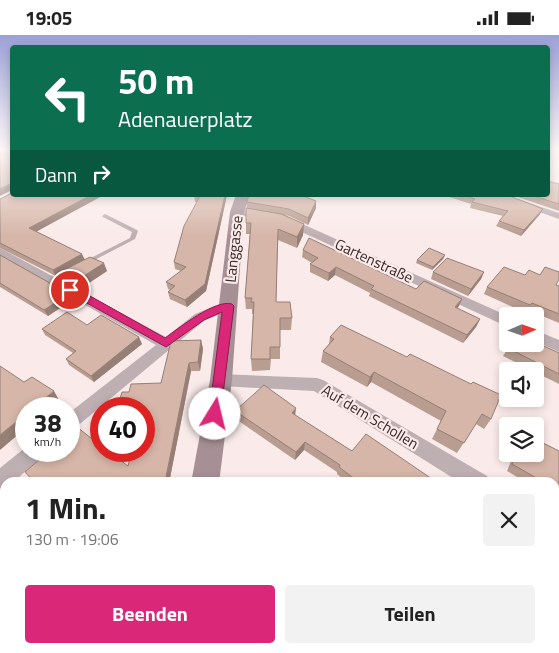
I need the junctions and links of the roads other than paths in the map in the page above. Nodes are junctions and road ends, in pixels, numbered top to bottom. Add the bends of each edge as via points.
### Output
1 (502, 197) edge
2 (240, 203) edge
3 (104, 216) dead end
4 (559, 216) edge
5 (0, 252) edge
6 (81, 265) edge
7 (228, 306) junction
8 (499, 318) edge
9 (544, 339) edge
10 (166, 343) junction
11 (559, 346) edge
12 (221, 380) junction
13 (80, 414) edge
14 (20, 462) edge
15 (2, 475) edge
16 (206, 477) edge
17 (470, 477) edge

1 - 4 street
2 - 7 street, Langgasse
2 - 8 street, Gartenstraße via 285,220
3 - 6 lane via 135,231 132,239
5 - 10 street via 58,279
7 - 10 street via 200,317
7 - 12 street, Langgasse
9 - 11 street
10 - 13 street
12 - 16 street, Langgasse
12 - 17 street, Auf dem Schollen via 317,385
14 - 15 street

